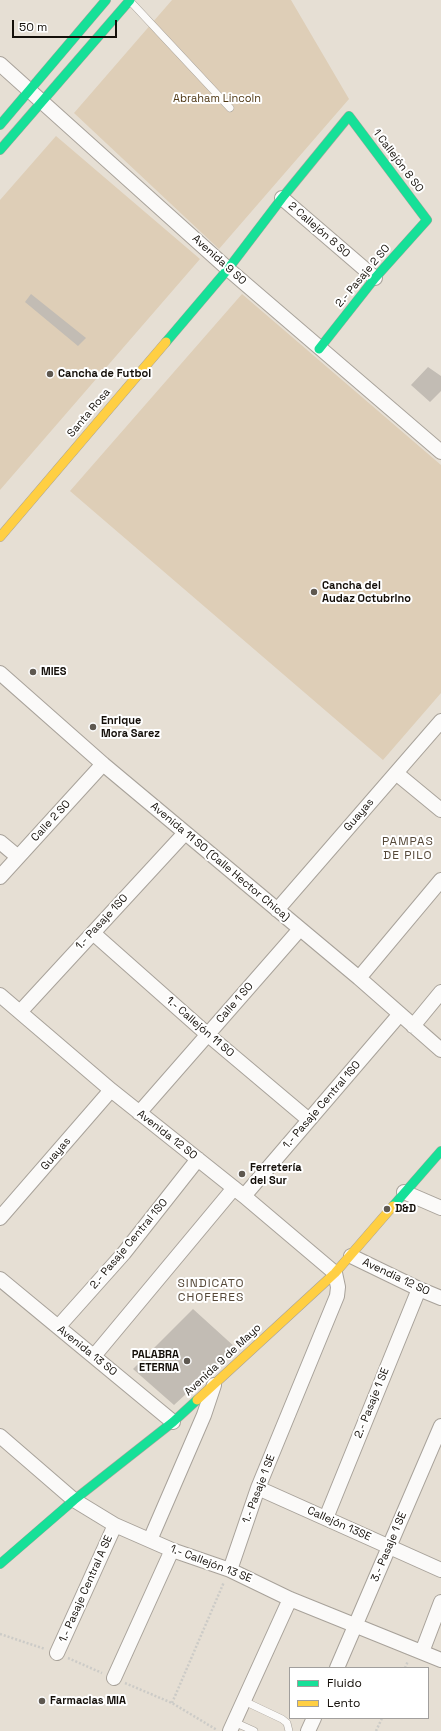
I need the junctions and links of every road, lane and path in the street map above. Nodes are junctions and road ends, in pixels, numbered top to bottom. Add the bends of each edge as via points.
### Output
1 (106, 0) edge
2 (130, 0) edge
3 (0, 64) edge
4 (29, 91) junction
5 (41, 101) junction
6 (230, 108) dead end
7 (349, 116) joint
8 (0, 124) edge
9 (0, 150) edge
10 (282, 198) junction
11 (427, 220) joint
12 (228, 269) junction
13 (375, 278) junction
14 (319, 349) junction
15 (441, 452) edge
16 (0, 537) edge
17 (0, 673) edge
18 (441, 721) edge
19 (103, 764) junction
20 (396, 772) junction
21 (441, 810) edge
22 (185, 833) junction
23 (0, 842) edge
24 (18, 857) junction
25 (0, 877) edge
26 (441, 880) edge
27 (277, 910) junction
28 (300, 929) junction
29 (93, 933) junction
30 (359, 978) junction
31 (441, 992) edge
32 (0, 995) edge
33 (20, 1012) junction
34 (400, 1014) junction
35 (413, 1026) junction
36 (207, 1034) junction
37 (441, 1050) edge
38 (111, 1090) junction
39 (139, 1113) junction
40 (309, 1120) junction
41 (441, 1151) edge
42 (198, 1159) junction
43 (239, 1192) junction
44 (404, 1192) junction
45 (441, 1208) edge
46 (0, 1218) edge
47 (351, 1256) junction
48 (335, 1273) junction
49 (0, 1279) edge
50 (419, 1289) junction
51 (441, 1298) edge
52 (58, 1327) junction
53 (94, 1356) junction
54 (214, 1384) junction
55 (173, 1422) junction
56 (441, 1426) edge
57 (0, 1436) edge
58 (258, 1488) junction
59 (74, 1500) junction
60 (326, 1518) junction
61 (115, 1525) junction
62 (150, 1540) junction
63 (389, 1546) junction
64 (172, 1550) junction
65 (0, 1564) edge
66 (230, 1570) junction
67 (441, 1570) edge
68 (290, 1599) junction
69 (441, 1602) edge
70 (356, 1626) junction
71 (422, 1652) junction
72 (57, 1653) dead end
73 (441, 1660) edge
74 (337, 1667) edge
75 (114, 1678) dead end
76 (244, 1701) junction
77 (172, 1703) dead end
78 (314, 1719) edge
79 (382, 1719) edge
80 (232, 1726) edge
81 (254, 1731) edge
82 (289, 1731) edge
83 (308, 1731) edge
84 (376, 1731) edge

1 - 4 street
2 - 5 street
2 - 6 lane
3 - 4 street, Avenida 9 SO
4 - 5 street, Avenida 9 SO
4 - 8 street
5 - 9 street
5 - 12 street, Avenida 9 SO
7 - 10 street, Santa Rosa
7 - 11 street, 1 Callejón 8 SO
10 - 12 street, Santa Rosa
10 - 13 street, 2 Callejón 8 SO
11 - 13 street, 2.- Pasaje 2 SO
12 - 14 street, Avenida 9 SO
12 - 16 street, Santa Rosa
13 - 14 street, 2.- Pasaje 2 SO
14 - 15 street, Avenida 9 SO
17 - 19 street, Avenida 11 SO (Calle Hector Chica)
18 - 20 street, Guayas
19 - 22 street, Avenida 11 SO (Calle Hector Chica)
19 - 24 street, Calle 2 SO
20 - 21 street
20 - 27 street, Guayas
22 - 27 street, Avenida 11 SO (Calle Hector Chica)
22 - 29 street, 1.- Pasaje 1SO
23 - 24 street
24 - 25 street, Calle 2 SO
26 - 30 street
27 - 28 street, Avenida 11 SO (Calle Hector Chica)
28 - 30 street, Avenida 11 SO (Calle Hector Chica)
28 - 36 street, Calle 1 SO
29 - 33 street, 1.- Pasaje 1SO
29 - 36 street, 1.- Callejón 11 SO
30 - 34 street, Avenida 11 SO (Calle Hector Chica)
31 - 35 street
32 - 33 street, Avenida 12 SO
33 - 38 street, Avenida 12 SO
34 - 35 street, Avenida 11 SO (Calle Hector Chica)
34 - 40 street, 1.- Pasaje Central 1SO
35 - 37 street, Avenida 11 SO (Calle Hector Chica)
36 - 39 street, Calle 1 SO
36 - 40 street, 1.- Callejón 11 SO
38 - 39 street, Avenida 12 SO
38 - 46 street, Guayas
39 - 42 street, Avenida 12 SO
40 - 43 street, 1.- Pasaje Central 1SO
41 - 44 street, Avenida 9 de Mayo
42 - 43 street, Avenida 12 SO
42 - 52 street, 2.- Pasaje Central 1SO via 124,1253
43 - 48 street, Avenida 12 SO
43 - 53 street, 1.- Pasaje Central 1SO
44 - 45 street
44 - 47 street, Avenida 9 de Mayo
47 - 48 street, Avenida 9 de Mayo
47 - 50 street, Avendia 12 SO
48 - 54 street, Avenida 9 de Mayo
48 - 58 street, 1.- Pasaje 1 SE via 337,1296
49 - 52 street, Avenida 13 SO
50 - 51 street, Avendia 12 SO
50 - 60 street, 2.- Pasaje 1 SE
52 - 53 street, Avenida 13 SO
53 - 55 street, Avenida 13 SO
54 - 55 street, Avenida 9 de Mayo
54 - 62 street via 204,1415
55 - 59 street, Avenida 9 de Mayo
56 - 63 street, 3.- Pasaje 1 SE
57 - 59 street, 1.- Callejón 13 SE
58 - 60 street, Callejón 13SE
58 - 66 street, 1.- Pasaje 1 SE
59 - 61 street, 1.- Callejón 13 SE
59 - 65 street, Avenida 9 de Mayo
60 - 63 street, Callejón 13SE
61 - 62 street, 1.- Callejón 13 SE
61 - 72 street, 1.- Pasaje Central A SE
62 - 64 street, 1.- Callejón 13 SE
63 - 67 street, Callejón 13SE
63 - 70 street, 3.- Pasaje 1 SE
64 - 66 street, 1.- Callejón 13 SE
64 - 75 street
66 - 68 street, 1.- Callejón 13 SE
66 - 77 path
68 - 70 street, 1.- Callejón 13 SE
68 - 76 street
69 - 71 street
70 - 71 street, 1.- Callejón 13 SE
70 - 74 street, 3.- Pasaje 1 SE
71 - 73 street, 1.- Callejón 13 SE
76 - 80 street
76 - 82 lane via 282,1719 287,1723
78 - 83 street
79 - 84 path
80 - 81 lane

